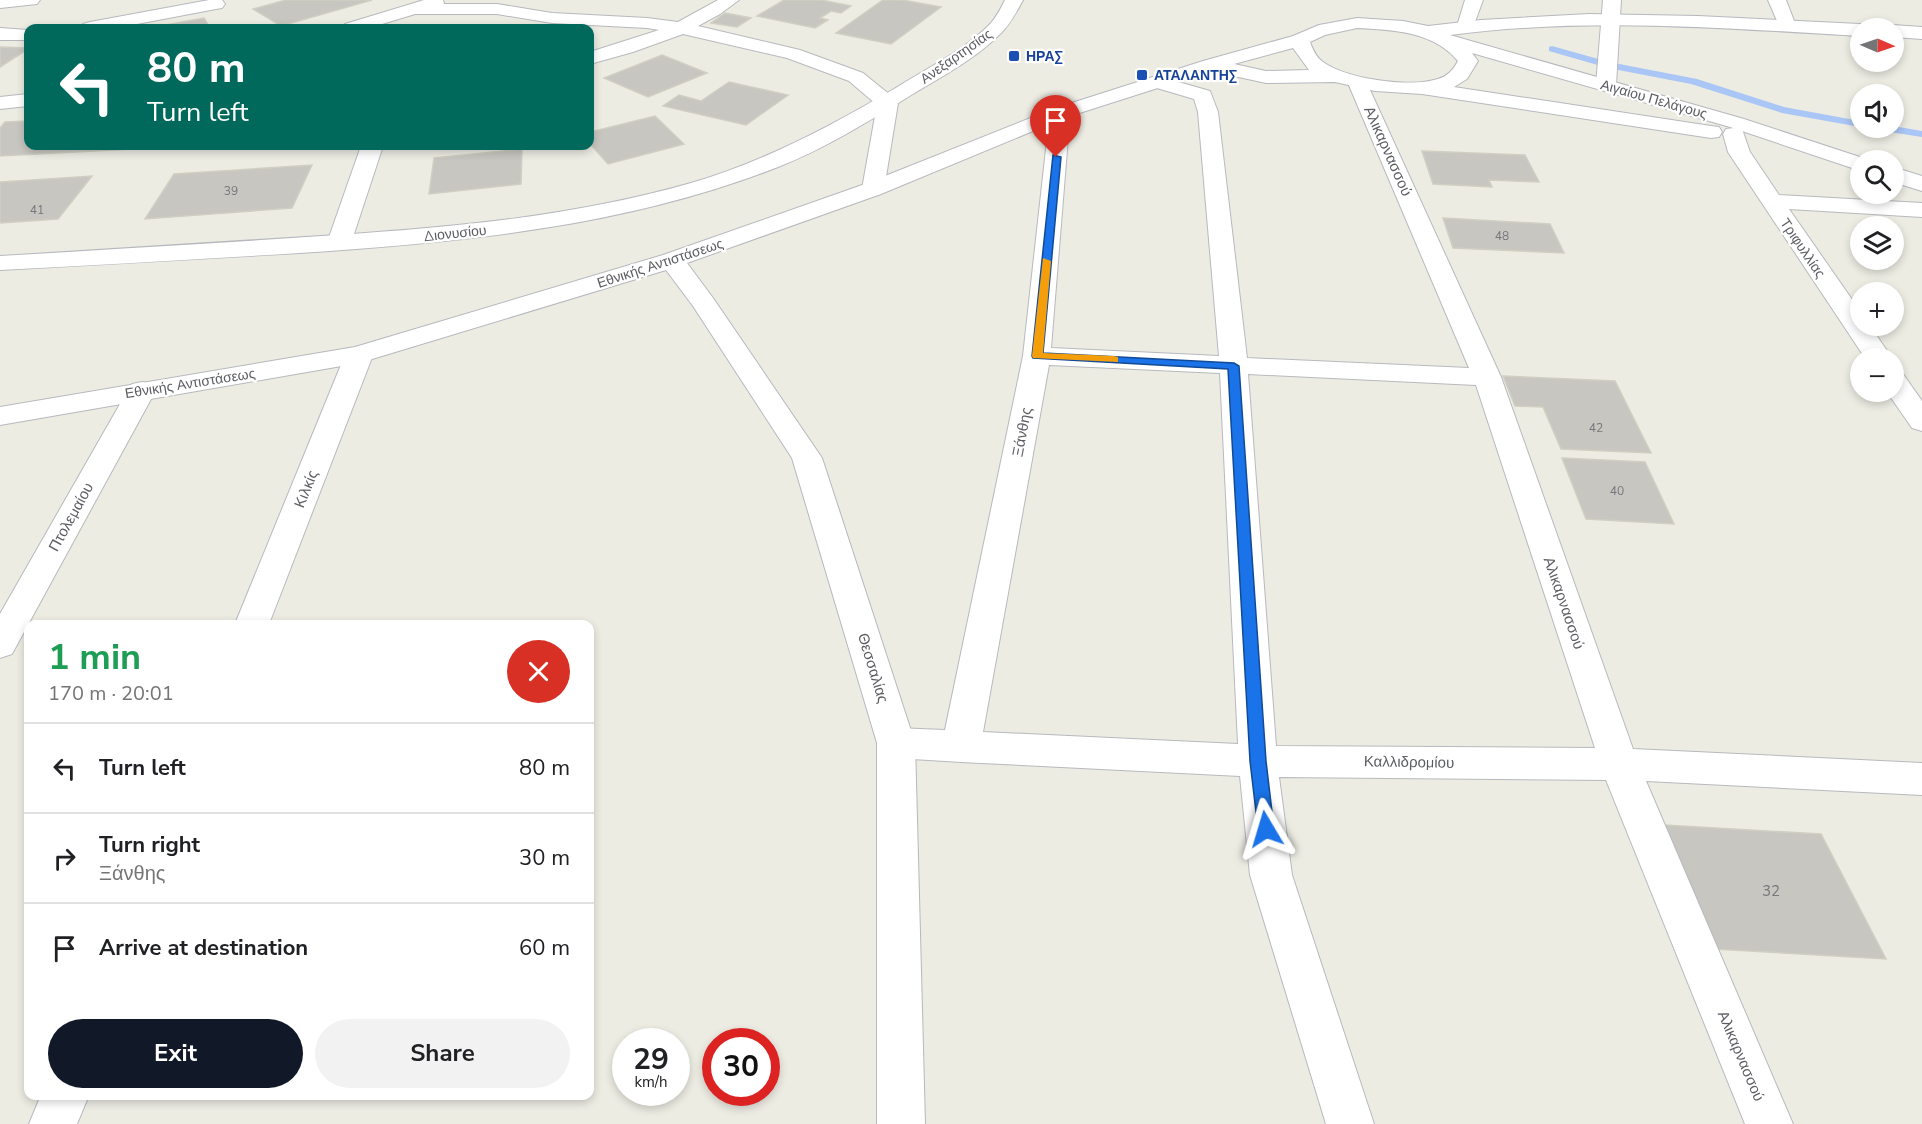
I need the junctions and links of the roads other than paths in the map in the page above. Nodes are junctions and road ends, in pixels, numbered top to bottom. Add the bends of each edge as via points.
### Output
1 (31, 0) edge
2 (128, 0) edge
3 (212, 0) edge
4 (443, 0) edge
5 (730, 0) edge
6 (1014, 0) edge
7 (1474, 0) edge
8 (1776, 0) edge
9 (0, 3) edge
10 (495, 5) edge
11 (415, 9) junction
12 (1612, 10) edge
13 (131, 20) junction
14 (110, 24) edge
15 (365, 24) edge
16 (1466, 26) junction
17 (1787, 26) junction
18 (682, 28) junction
19 (1850, 29) edge
20 (1427, 32) junction
21 (1904, 32) edge
22 (1922, 33) edge
23 (0, 34) edge
24 (24, 35) edge
25 (1300, 40) junction
26 (1447, 40) junction
27 (594, 57) edge
28 (1210, 65) junction
29 (1346, 79) junction
30 (1157, 81) junction
31 (1606, 85) junction
32 (1412, 88) junction
33 (24, 100) edge
34 (0, 103) edge
35 (888, 103) junction
36 (1060, 113) junction
37 (1734, 134) junction
38 (1790, 141) junction
39 (371, 150) edge
40 (1850, 161) edge
41 (1904, 178) edge
42 (1922, 184) edge
43 (873, 189) junction
44 (1772, 201) junction
45 (1922, 210) edge
46 (339, 243) junction
47 (672, 260) junction
48 (0, 263) edge
49 (1872, 348) edge
50 (359, 355) junction
51 (1037, 356) junction
52 (1234, 366) junction
53 (1487, 377) junction
54 (142, 390) junction
55 (1904, 396) edge
56 (0, 416) edge
57 (1922, 422) edge
58 (254, 620) edge
59 (0, 645) edge
60 (896, 743) junction
61 (961, 747) junction
62 (1258, 761) junction
63 (1618, 764) junction
64 (1922, 778) edge
65 (63, 1100) edge
66 (53, 1124) edge
67 (902, 1124) edge
68 (1350, 1124) edge
69 (1769, 1124) edge

1 - 9 street
2 - 13 street
3 - 13 street via 216,4
4 - 11 street
5 - 18 street
6 - 35 street, Ανεξαρτησίας via 994,30
7 - 16 street
8 - 17 street
10 - 11 street
10 - 18 street via 552,18
11 - 15 street
12 - 16 street
12 - 17 street
12 - 31 street
13 - 14 street
16 - 20 street
17 - 19 street
18 - 27 street
18 - 35 street via 793,54 856,77
20 - 25 street, Εθνικής Αντιστάσεως via 1349,18
20 - 26 street, Αιγαίου Πελάγους
21 - 22 street
23 - 24 street
25 - 28 street, Εθνικής Αντιστάσεως
25 - 29 street via 1306,57 1316,66
26 - 31 street, Αιγαίου Πελάγους
26 - 32 street via 1463,52 1468,61 1466,70 1446,82
28 - 29 street via 1266,77
28 - 30 street, Εθνικής Αντιστάσεως
29 - 32 street
29 - 53 street, Αλικαρνασσού
30 - 36 street, Εθνικής Αντιστάσεως
30 - 52 street via 1203,94 1208,112
31 - 38 street, Αιγαίου Πελάγους
32 - 37 street
33 - 34 street
35 - 43 street
35 - 46 street, Διονυσίου via 780,159 663,199 610,212 505,228
36 - 43 street, Εθνικής Αντιστάσεως
36 - 51 street, Ξάνθης
37 - 38 street
37 - 44 street, Τριφυλλίας via 1738,152
38 - 40 street, Αιγαίου Πελάγους
39 - 46 street
41 - 42 street
43 - 47 street, Εθνικής Αντιστάσεως
44 - 45 street
44 - 49 street, Τριφυλλίας
46 - 48 street, Διονυσίου
47 - 50 street, Εθνικής Αντιστάσεως
47 - 60 street, Θεσσαλίας via 807,458
50 - 54 street, Εθνικής Αντιστάσεως
50 - 58 street, Κιλκίς
51 - 52 street
51 - 61 street, Ξάνθης
52 - 53 street
52 - 62 street
53 - 63 street, Αλικαρνασσού
54 - 56 street, Εθνικής Αντιστάσεως
54 - 59 street, Πτολεμαίου
55 - 57 street
60 - 61 street, Καλλιδρομίου
60 - 67 street, Θεσσαλίας
61 - 62 street, Καλλιδρομίου
62 - 63 street, Καλλιδρομίου
62 - 68 street via 1271,875
63 - 64 street, Καλλιδρομίου
63 - 69 street, Αλικαρνασσού
65 - 66 street

